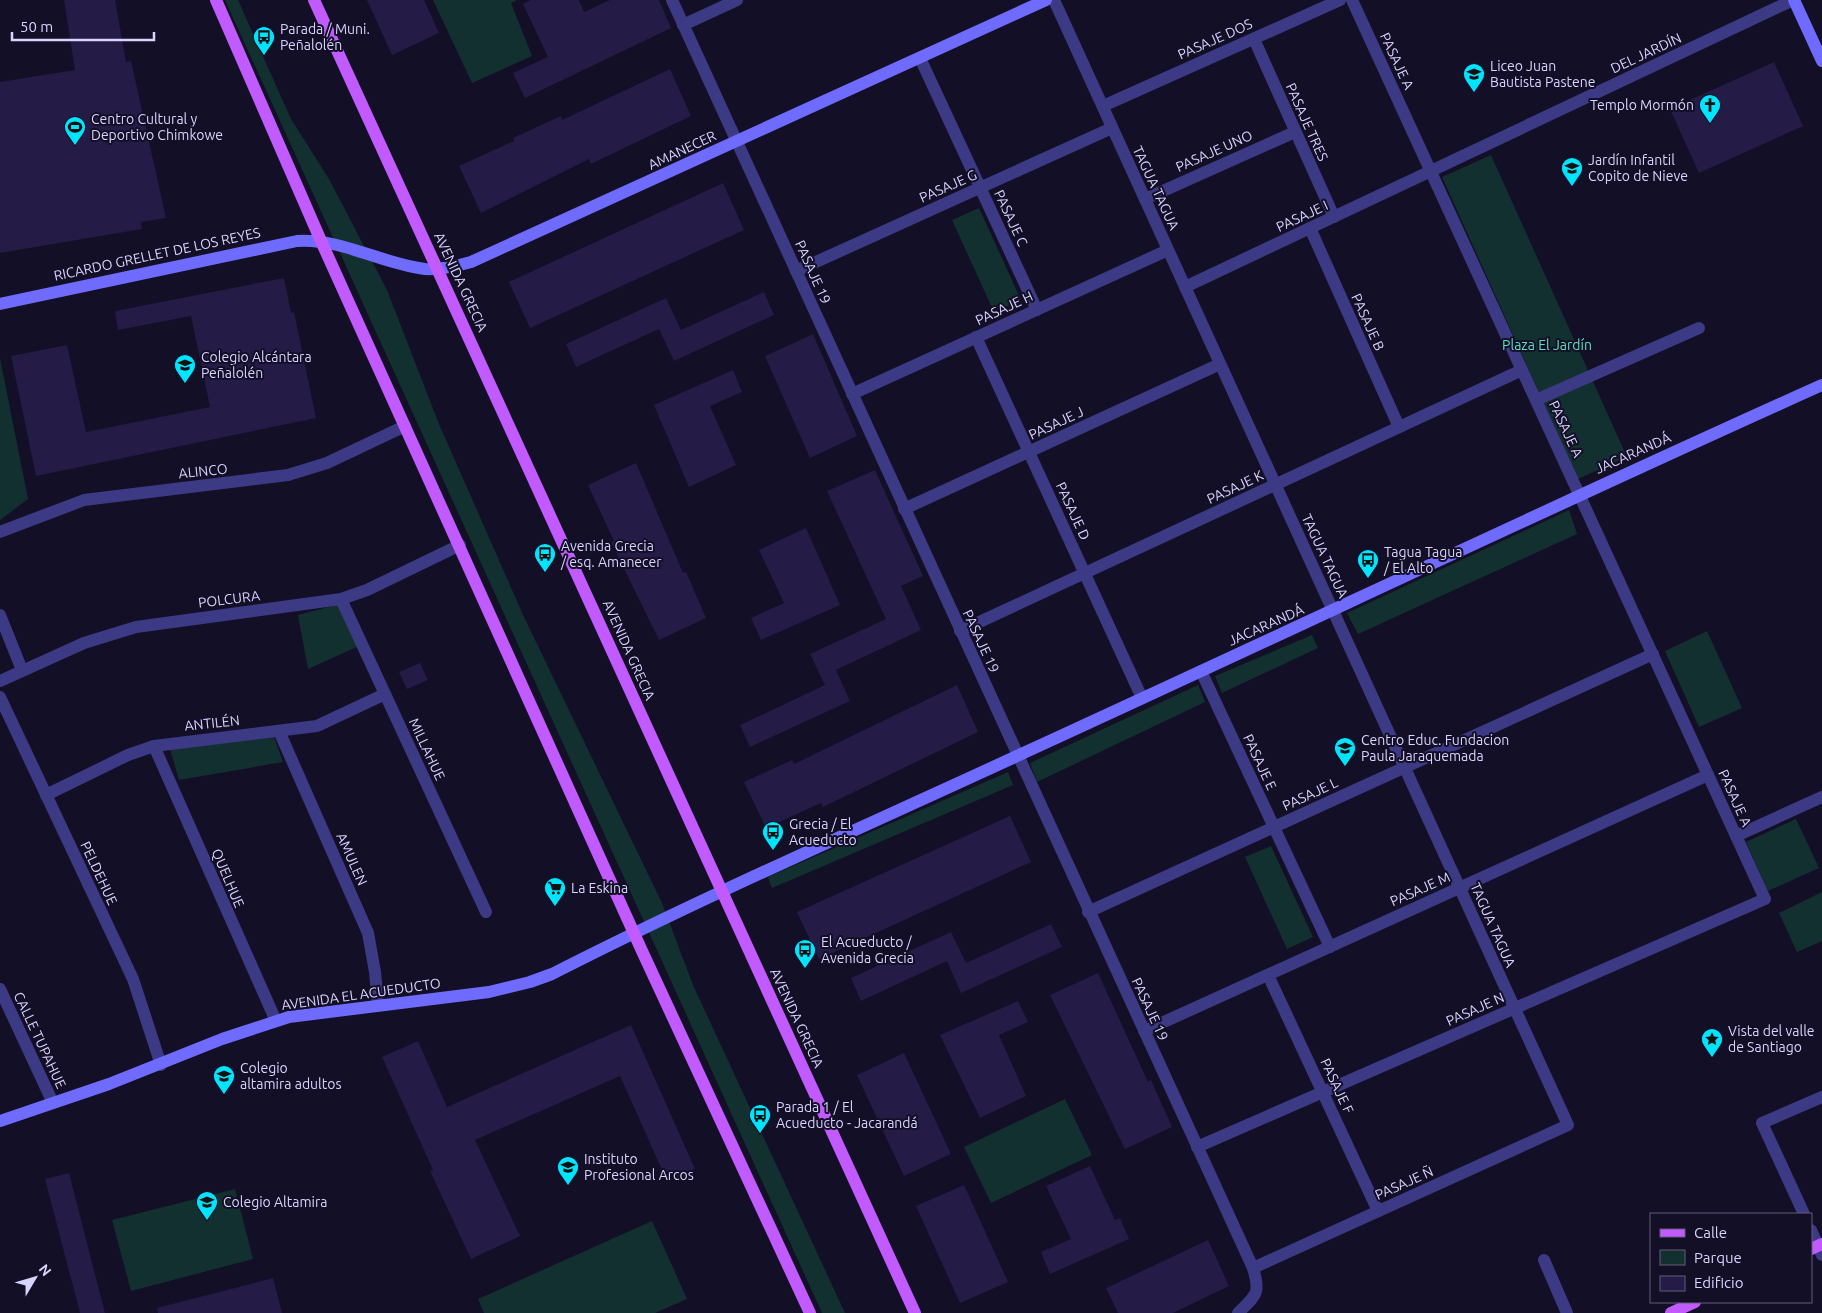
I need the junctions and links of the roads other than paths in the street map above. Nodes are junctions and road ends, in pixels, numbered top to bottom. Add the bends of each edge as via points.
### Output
1 (216, 0) edge
2 (314, 0) edge
3 (672, 0) edge
4 (737, 0) edge
5 (1046, 0) edge
6 (1054, 0) edge
7 (1340, 0) edge
8 (1352, 0) edge
9 (1793, 0) edge
10 (683, 25) junction
11 (1254, 38) junction
12 (920, 58) junction
13 (1822, 61) edge
14 (1102, 106) junction
15 (1112, 128) junction
16 (1295, 132) junction
17 (738, 141) junction
18 (1431, 172) junction
19 (980, 188) junction
20 (1145, 199) junction
21 (1334, 217) junction
22 (1310, 228) junction
23 (321, 240) junction
24 (1168, 250) junction
25 (439, 269) junction
26 (796, 271) junction
27 (1185, 287) junction
28 (0, 304) edge
29 (1037, 310) junction
30 (1699, 328) dead end
31 (976, 338) junction
32 (1220, 364) junction
33 (1522, 370) junction
34 (1822, 385) edge
35 (852, 394) junction
36 (1536, 400) junction
37 (405, 426) junction
38 (1399, 428) junction
39 (1029, 452) junction
40 (1276, 485) junction
41 (1579, 494) junction
42 (904, 509) junction
43 (0, 532) edge
44 (460, 545) junction
45 (1085, 573) junction
46 (341, 599) junction
47 (1333, 611) junction
48 (0, 615) edge
49 (960, 631) junction
50 (1653, 654) junction
51 (22, 670) junction
52 (1201, 670) junction
53 (0, 680) edge
54 (385, 694) junction
55 (0, 697) edge
56 (1142, 698) junction
57 (279, 731) junction
58 (154, 746) junction
59 (1017, 756) junction
60 (1404, 767) junction
61 (1708, 775) junction
62 (46, 795) junction
63 (1822, 796) edge
64 (1274, 827) junction
65 (1736, 836) junction
66 (1460, 888) junction
67 (721, 890) junction
68 (1765, 899) joint
69 (486, 912) dead end
70 (1088, 912) junction
71 (634, 932) junction
72 (1330, 947) junction
73 (1268, 975) junction
74 (0, 989) edge
75 (378, 1005) junction
76 (1514, 1008) junction
77 (276, 1021) junction
78 (1144, 1031) junction
79 (161, 1065) junction
80 (1323, 1092) junction
81 (1822, 1097) edge
82 (53, 1103) junction
83 (0, 1121) edge
84 (1568, 1125) joint
85 (1197, 1146) junction
86 (1378, 1211) junction
87 (1804, 1213) edge
88 (1812, 1233) edge
89 (1818, 1249) edge
90 (1544, 1260) dead end
91 (1253, 1268) junction
92 (1693, 1303) edge
93 (810, 1313) edge
94 (915, 1313) edge
95 (1238, 1313) edge
96 (1567, 1313) edge
97 (1671, 1313) edge

1 - 23 main road
2 - 25 main road, AVENIDA GRECIA
3 - 10 street, PASAJE 19
4 - 10 street
5 - 12 street, AMANECER
6 - 14 street, TAGUA TAGUA
7 - 11 street, PASAJE DOS
8 - 18 street, PASAJE A
9 - 13 street
9 - 18 street, DEL JARDÍN
10 - 17 street, PASAJE 19
11 - 14 street, PASAJE DOS
11 - 16 street, PASAJE TRES
12 - 17 street, AMANECER
12 - 19 street, PASAJE C
14 - 15 street, TAGUA TAGUA
15 - 19 street, PASAJE G
15 - 20 street, TAGUA TAGUA
16 - 20 street, PASAJE UNO
16 - 21 street, PASAJE TRES
17 - 25 street, AMANECER via 471,262
17 - 26 street, PASAJE 19
18 - 21 street, PASAJE I
18 - 33 street, PASAJE A
19 - 26 street, PASAJE G
19 - 29 street, PASAJE C
20 - 24 street, TAGUA TAGUA
21 - 22 street, PASAJE I
22 - 27 street, PASAJE I
22 - 38 street, PASAJE B
23 - 25 street, AMANECER via 390,262
23 - 28 street, RICARDO GRELLET DE LOS REYES via 264,246
23 - 37 main road
24 - 27 street, TAGUA TAGUA
24 - 29 street, PASAJE H
25 - 67 main road, AVENIDA GRECIA
26 - 35 street, PASAJE 19
27 - 32 street, TAGUA TAGUA
29 - 31 street, PASAJE H
30 - 36 street
31 - 35 street, PASAJE H
31 - 39 street, PASAJE D
32 - 39 street, PASAJE J
32 - 40 street, TAGUA TAGUA
33 - 36 street, PASAJE A
33 - 38 street, PASAJE K
34 - 41 street, JACARANDÁ
35 - 42 street, PASAJE 19
36 - 41 street, PASAJE A
37 - 43 street, ALINCO via 333,460 288,475 84,500
37 - 44 main road
38 - 40 street, PASAJE K
39 - 42 street, PASAJE J
39 - 45 street, PASAJE D
40 - 45 street, PASAJE K
40 - 47 street, TAGUA TAGUA
41 - 47 street, JACARANDÁ
41 - 50 street, PASAJE A
42 - 49 street, PASAJE 19
44 - 46 street, POLCURA via 367,590
44 - 71 main road
45 - 49 street, PASAJE K
45 - 56 street, PASAJE D
46 - 51 street, POLCURA via 136,627
46 - 54 street, MILLAHUE
47 - 52 street, JACARANDÁ
47 - 60 street, TAGUA TAGUA
48 - 51 street
49 - 59 street, PASAJE 19
50 - 60 street, PASAJE L
50 - 61 street, PASAJE A
51 - 53 street, POLCURA
52 - 56 street, JACARANDÁ
52 - 64 street, PASAJE E
54 - 57 street, ANTILÉN via 326,723
54 - 69 street, MILLAHUE
55 - 62 street, PELDEHUE
56 - 59 street, JACARANDÁ
57 - 58 street, ANTILÉN
57 - 75 street, AMULEN via 368,933
58 - 62 street, ANTILÉN via 128,755
58 - 77 street, QUELHUE
59 - 67 street, JACARANDÁ
59 - 70 street, PASAJE 19
60 - 64 street, PASAJE L
60 - 66 street, TAGUA TAGUA
61 - 65 street, PASAJE A
61 - 66 street, PASAJE M
62 - 79 street, PELDEHUE via 133,979
63 - 65 street
64 - 70 street, PASAJE L
64 - 72 street, PASAJE E
65 - 68 street, PASAJE A
66 - 72 street, PASAJE M
66 - 76 street, TAGUA TAGUA
67 - 71 street, AVENIDA EL ACUEDUCTO
67 - 94 main road, AVENIDA GRECIA
68 - 76 street, PASAJE N
70 - 78 street, PASAJE 19
71 - 75 street, AVENIDA EL ACUEDUCTO via 530,982 489,992
71 - 93 main road
72 - 73 street, PASAJE M
73 - 78 street, PASAJE M
73 - 80 street, PASAJE F
74 - 82 street, CALLE TUPAHUE
75 - 77 street, AVENIDA EL ACUEDUCTO
76 - 80 street, PASAJE N
76 - 84 street, TAGUA TAGUA
77 - 79 street, AVENIDA EL ACUEDUCTO
78 - 85 street, PASAJE 19
79 - 82 street, AVENIDA EL ACUEDUCTO
80 - 85 street, PASAJE N
80 - 86 street, PASAJE F
81 - 87 street via 1762,1123
82 - 83 street, AVENIDA EL ACUEDUCTO
84 - 86 street, PASAJE Ñ
85 - 91 street, PASAJE 19
86 - 91 street, PASAJE Ñ
88 - 89 street
90 - 96 street
91 - 95 street, PASAJE 19 via 1258,1286 1256,1295
92 - 97 main road

